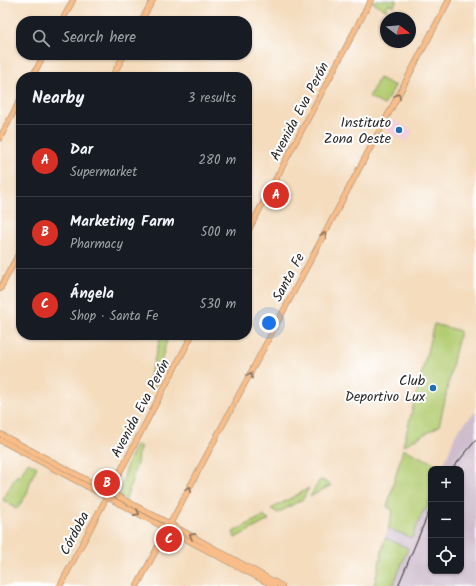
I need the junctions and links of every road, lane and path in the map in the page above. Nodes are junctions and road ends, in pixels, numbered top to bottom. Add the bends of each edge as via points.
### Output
1 (73, 0) edge
2 (153, 0) edge
3 (371, 0) edge
4 (449, 0) edge
5 (65, 16) edge
6 (145, 16) edge
7 (41, 60) edge
8 (121, 60) edge
9 (35, 72) edge
10 (115, 72) edge
11 (16, 108) edge
12 (0, 138) edge
13 (252, 224) edge
14 (16, 259) edge
15 (0, 289) edge
16 (189, 340) edge
17 (0, 434) edge
18 (0, 440) edge
19 (108, 494) junction
20 (169, 526) junction
21 (253, 573) junction
22 (60, 586) edge
23 (137, 586) edge
24 (274, 586) edge
25 (282, 586) edge

1 - 5 main road
2 - 6 main road
3 - 13 main road, Avenida Eva Perón
20 -> 4 main road, Santa Fe
7 - 9 main road
8 - 10 main road
11 - 12 main road
14 - 15 main road
16 - 19 main road, Avenida Eva Perón
17 - 19 main road
18 - 19 main road
19 - 20 main road
19 - 22 main road, Córdoba
20 - 21 main road via 233,565
21 -> 20 main road via 242,564
20 - 23 main road, Santa Fe
21 - 24 main road
21 - 25 main road

